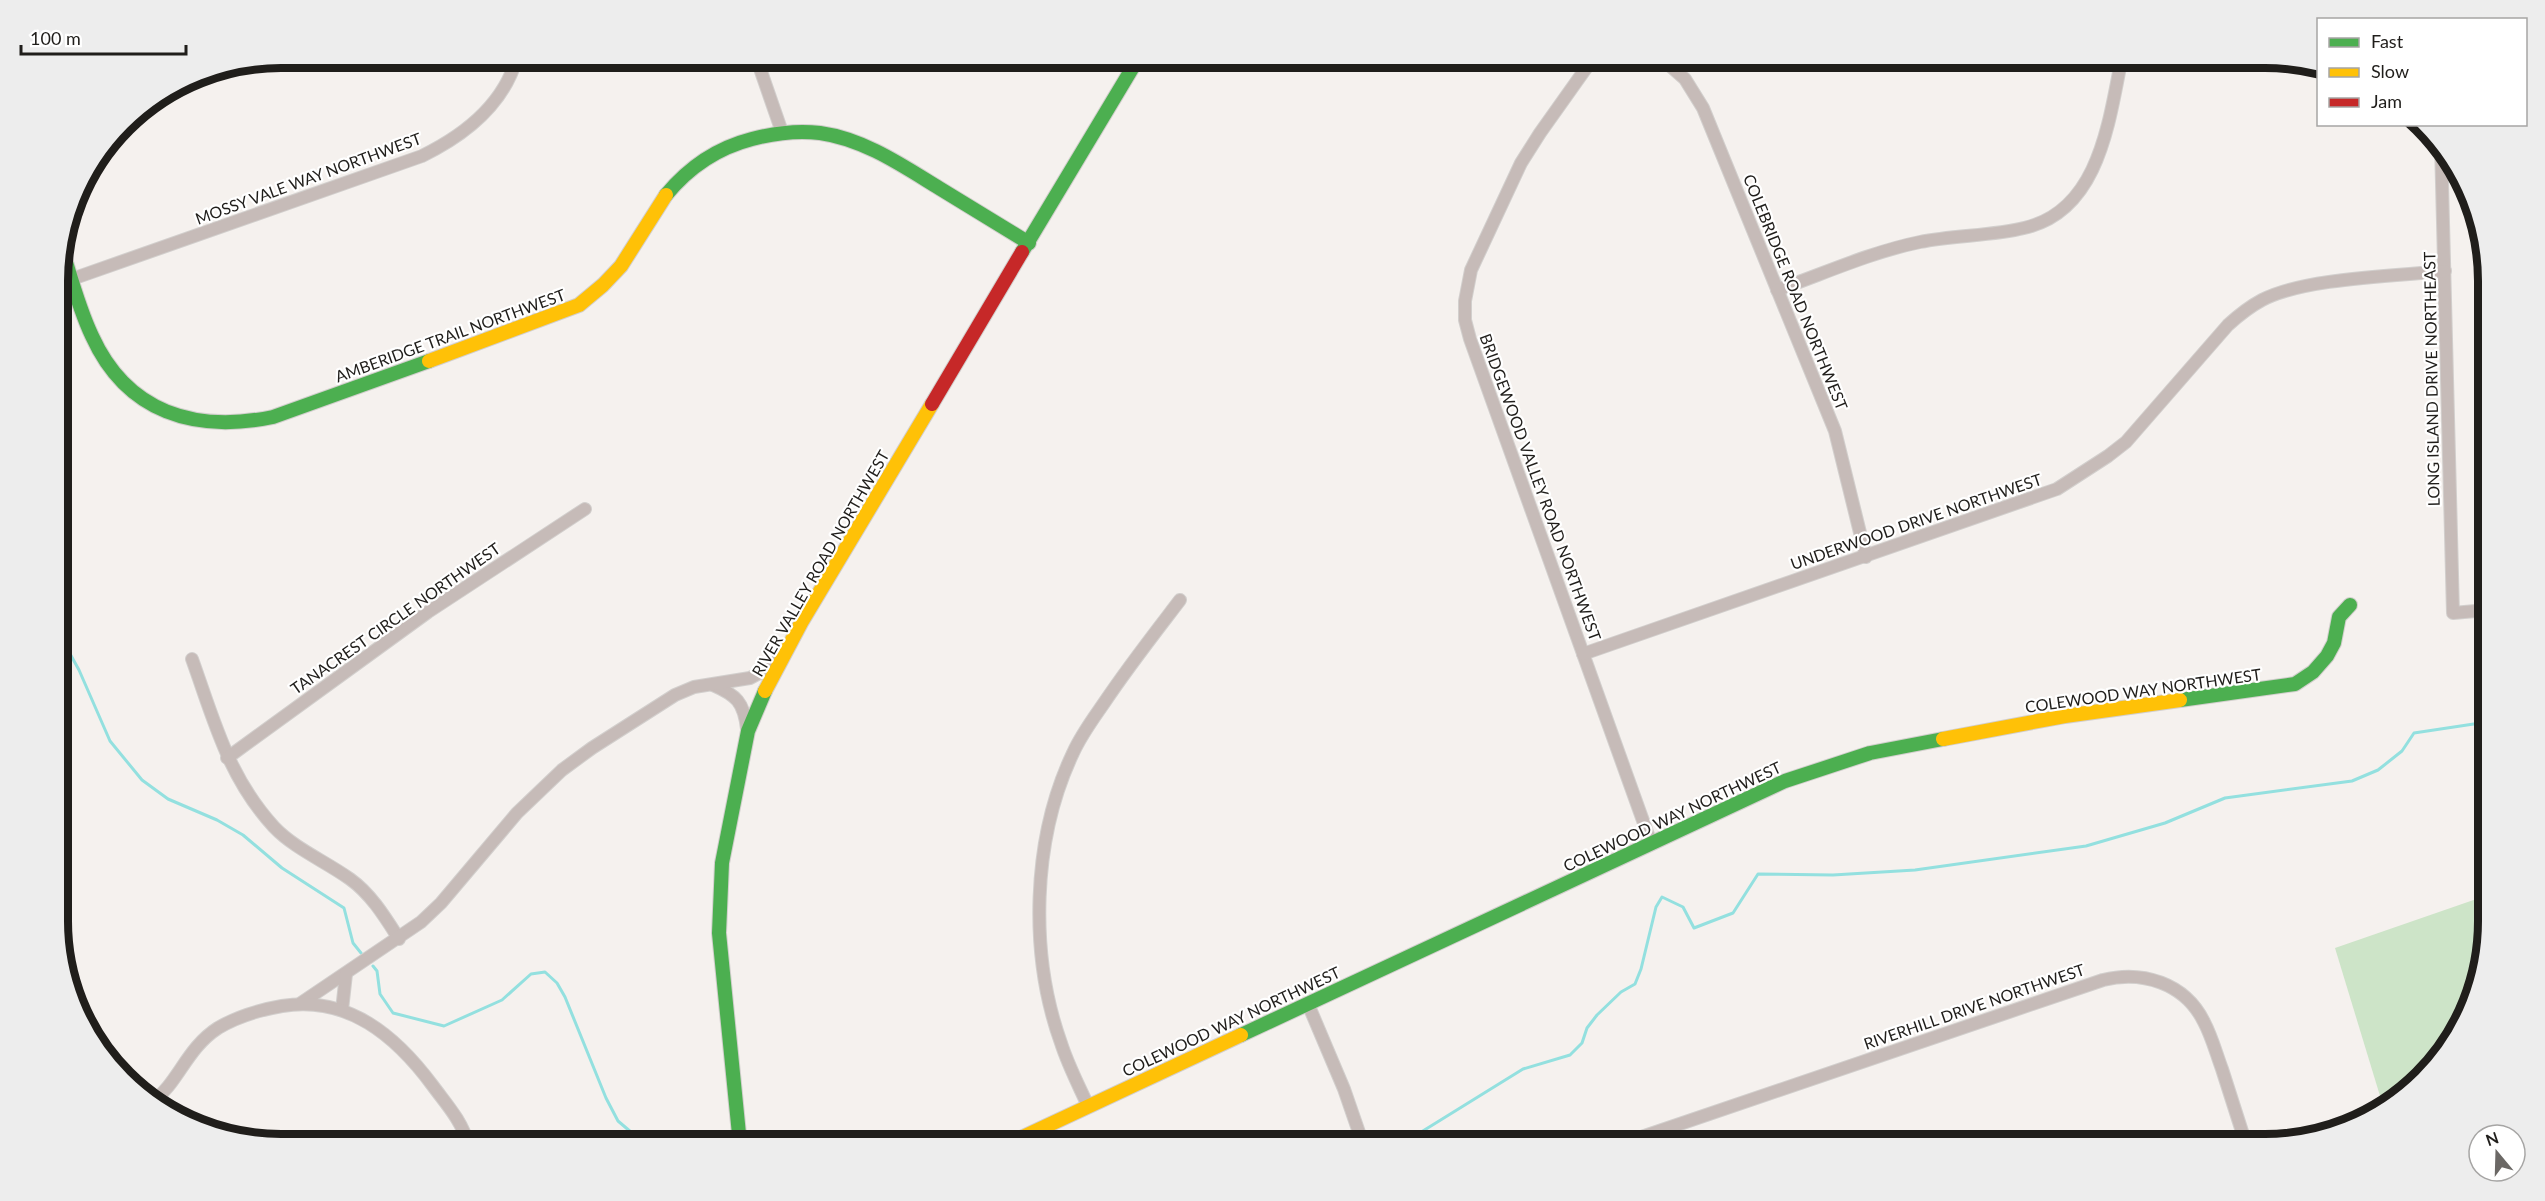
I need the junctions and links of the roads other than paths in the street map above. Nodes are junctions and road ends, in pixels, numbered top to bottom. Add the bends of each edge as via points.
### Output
1 (512, 68) edge
2 (760, 68) edge
3 (1132, 68) edge
4 (1586, 68) edge
5 (1672, 68) edge
6 (2119, 68) edge
7 (782, 132) junction
8 (2442, 161) edge
9 (1029, 243) junction
10 (68, 267) edge
11 (2445, 271) junction
12 (72, 279) junction
13 (1777, 290) junction
14 (585, 509) dead end
15 (1866, 557) junction
16 (1180, 600) dead end
17 (2350, 605) dead end
18 (2478, 611) edge
19 (1583, 654) junction
20 (781, 658) junction
21 (192, 659) dead end
22 (711, 684) junction
23 (748, 731) junction
24 (227, 758) junction
25 (1650, 843) junction
26 (399, 939) junction
27 (346, 974) junction
28 (301, 1003) junction
29 (1308, 1004) junction
30 (342, 1010) junction
31 (160, 1096) edge
32 (1088, 1106) junction
33 (464, 1134) edge
34 (739, 1134) edge
35 (1029, 1134) edge
36 (1360, 1134) edge
37 (1650, 1134) edge
38 (2243, 1134) edge

1 - 12 street, MOSSY VALE WAY NORTHWEST via 491,107 470,128 431,152
2 - 7 street
3 - 9 street, RIVER VALLEY ROAD NORTHWEST
4 - 19 street, BRIDGEWOOD VALLEY ROAD NORTHWEST via 1521,163 1471,270 1465,301 1470,339
5 - 13 street, COLEBRIDGE ROAD NORTHWEST via 1685,79 1702,108
6 - 13 street via 2098,160 2090,177 2052,218 2021,229 1916,243
7 - 9 street, AMBERIDGE TRAIL NORTHWEST via 823,133 865,145
7 - 12 street, AMBERIDGE TRAIL NORTHWEST via 732,145 690,170 663,200 612,277 574,308 253,422 223,425 191,421 162,411 137,395 115,374 98,349
8 - 11 street, LONG ISLAND DRIVE NORTHEAST
9 - 20 street, RIVER VALLEY ROAD NORTHWEST
10 - 12 street, AMBERIDGE TRAIL NORTHWEST
11 - 15 street, UNDERWOOD DRIVE NORTHWEST via 2310,286 2263,299 2228,325 2126,442 2074,480 2039,497
11 - 18 street, LONG ISLAND DRIVE NORTHEAST via 2453,613
13 - 15 street, COLEBRIDGE ROAD NORTHWEST via 1835,431
14 - 24 street, TANACREST CIRCLE NORTHWEST via 428,612
15 - 19 street, UNDERWOOD DRIVE NORTHWEST
16 - 32 street via 1142,648 1073,753 1046,830 1041,867 1045,977 1061,1043
17 - 25 street, COLEWOOD WAY NORTHWEST via 2339,616 2334,643 2325,661 2312,675 2295,684 2065,716 1870,753 1785,781
19 - 25 street, BRIDGEWOOD VALLEY ROAD NORTHWEST
20 - 22 street via 750,678
20 - 23 street, RIVER VALLEY ROAD NORTHWEST
21 - 24 street
22 - 23 street via 738,701 746,713
22 - 26 street via 675,695 562,770 517,813 441,903
23 - 34 street, RIVER VALLEY ROAD NORTHWEST via 727,829 719,933
24 - 26 street via 240,784 274,827 358,886 382,912
25 - 29 street, COLEWOOD WAY NORTHWEST
26 - 27 street
27 - 28 street
27 - 30 street
28 - 30 street
28 - 31 street via 256,1010 217,1029 189,1053
29 - 32 street, COLEWOOD WAY NORTHWEST
29 - 36 street
30 - 33 street via 386,1034 416,1063 458,1118
32 - 35 street, COLEWOOD WAY NORTHWEST
37 - 38 street, RIVERHILL DRIVE NORTHWEST via 2103,980 2132,976 2174,988 2195,1008 2210,1033

